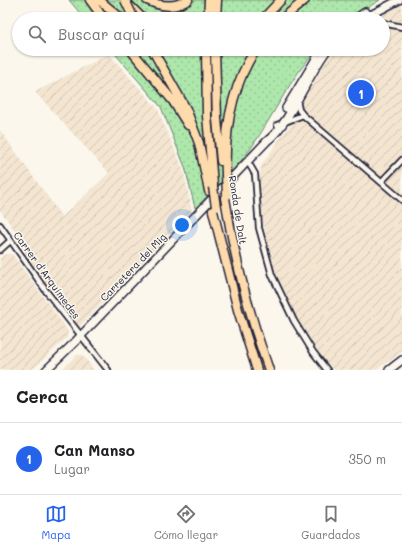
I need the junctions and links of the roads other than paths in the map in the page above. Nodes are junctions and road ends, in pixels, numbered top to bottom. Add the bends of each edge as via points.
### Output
1 (90, 0) edge
2 (99, 0) edge
3 (124, 0) edge
4 (148, 0) edge
5 (188, 0) edge
6 (209, 0) edge
7 (217, 0) edge
8 (281, 0) edge
9 (305, 0) edge
10 (388, 0) edge
11 (399, 0) edge
12 (99, 12) edge
13 (114, 12) edge
14 (130, 12) edge
15 (136, 12) edge
16 (208, 12) edge
17 (216, 12) edge
18 (270, 12) edge
19 (290, 12) edge
20 (366, 12) edge
21 (376, 12) edge
22 (390, 24) edge
23 (402, 27) edge
24 (136, 56) edge
25 (156, 56) edge
26 (206, 56) edge
27 (215, 56) edge
28 (252, 56) edge
29 (318, 56) edge
30 (324, 56) edge
31 (296, 100) junction
32 (303, 115) junction
33 (284, 121) junction
34 (277, 125) junction
35 (267, 141) junction
36 (402, 160) edge
37 (248, 162) junction
38 (224, 176) junction
39 (207, 180) junction
40 (381, 182) junction
41 (211, 189) junction
42 (402, 200) edge
43 (0, 225) edge
44 (10, 241) junction
45 (0, 250) edge
46 (254, 325) junction
47 (81, 336) junction
48 (397, 365) edge
49 (46, 370) edge
50 (108, 370) edge
51 (257, 370) edge
52 (269, 370) edge
53 (273, 370) edge
54 (327, 370) edge
55 (384, 370) edge

1 - 12 highway
2 - 13 highway
3 - 14 highway, bridge
3 - 15 highway
4 - 5 highway via 155,4 170,6
6 - 16 highway
7 - 17 highway
8 - 18 highway
9 - 19 highway
10 - 20 street
11 - 21 street
22 - 23 street
24 - 39 highway via 183,117 197,144
25 - 39 highway via 186,109 198,139
26 - 41 highway
27 - 38 highway, Ronda de Dalt via 217,119
28 - 38 highway via 241,77 230,108
29 - 34 street, Carretera del Mig
30 - 31 street, Carretera del Mig
31 - 32 street
31 - 33 street, Carretera del Mig
32 - 33 street
32 - 40 street
33 - 34 street
33 - 35 street, Carretera del Mig via 278,132
34 - 35 street, Carretera del Mig
35 - 37 street, Carretera del Mig
36 - 40 street
37 - 47 street, Carretera del Mig
37 - 54 street via 255,174 256,211 272,275 301,333
38 - 46 highway, Ronda de Dalt via 230,229
39 - 41 highway
40 - 42 street
41 - 51 highway, bridge via 224,255
43 - 44 street, Carrer d'Arquímedes
44 - 45 street
44 - 47 street, Carrer d'Arquímedes
46 - 52 highway, Ronda de Dalt
46 - 53 highway
47 - 49 street, Carretera del Mig
47 - 50 street, Carrer d'Arquímedes
48 - 55 street

